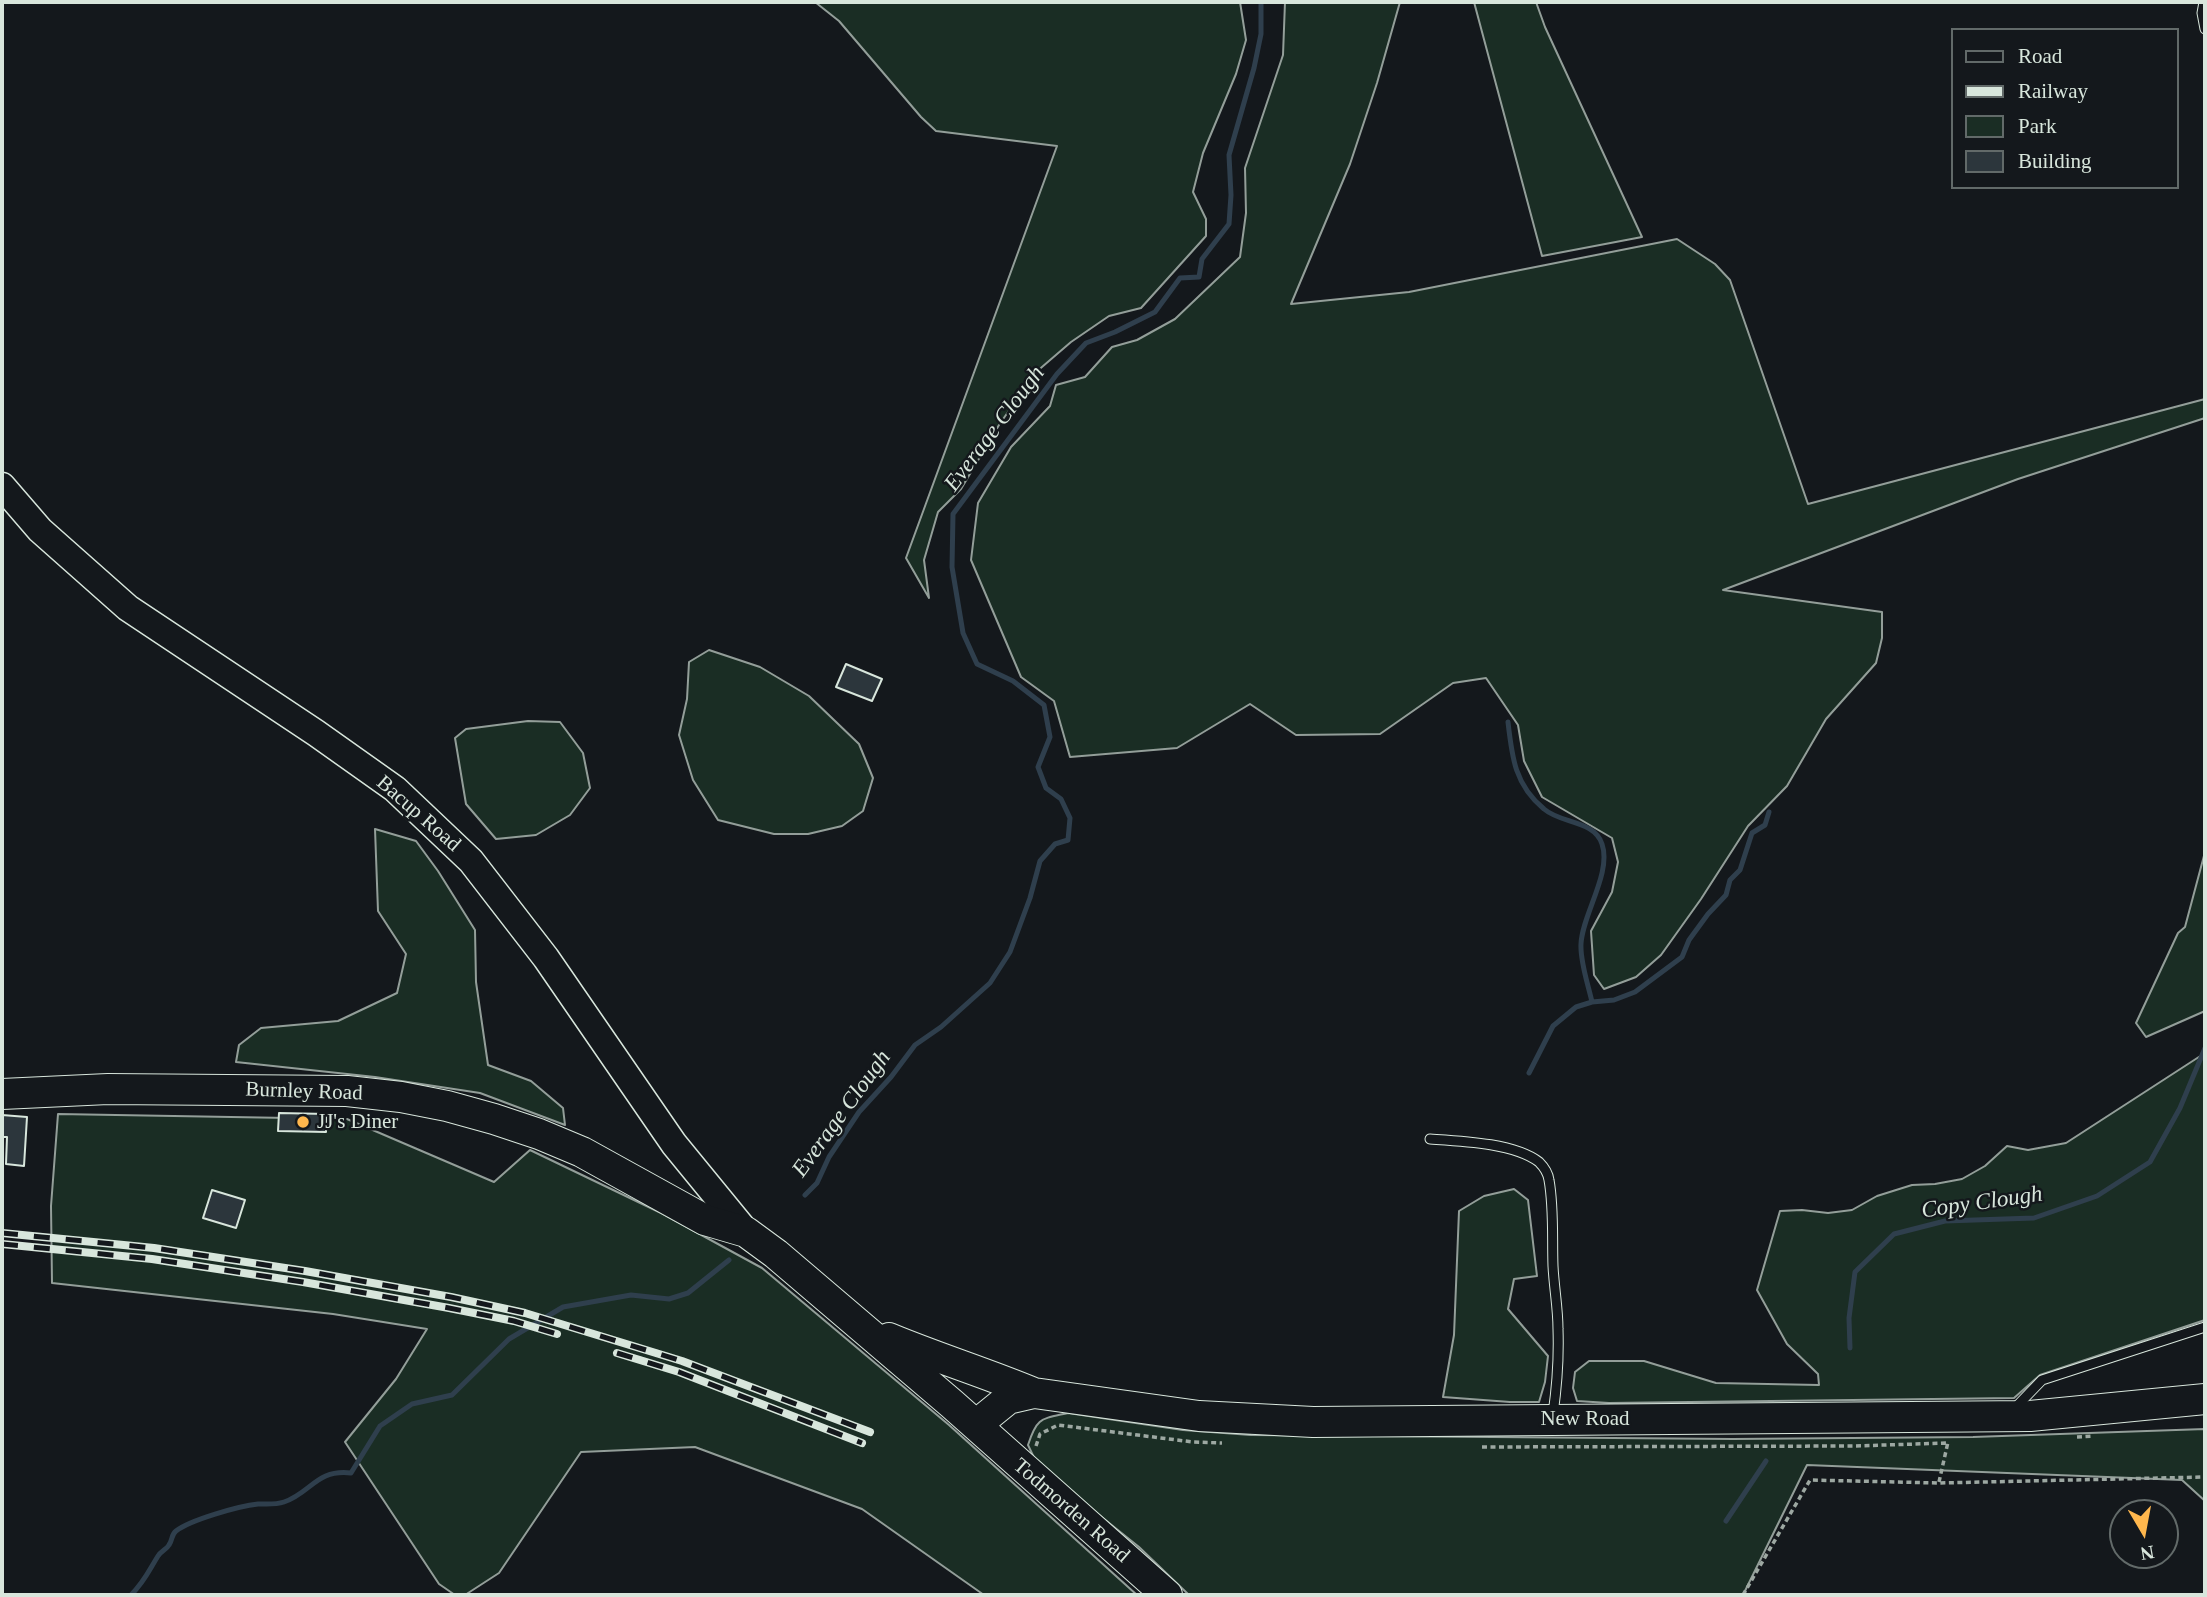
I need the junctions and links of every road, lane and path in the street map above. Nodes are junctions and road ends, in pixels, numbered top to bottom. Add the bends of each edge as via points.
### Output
1 (2204, 2) edge
2 (2205, 29) edge
3 (2, 486) edge
4 (2, 1094) edge
5 (1430, 1139) dead end
6 (746, 1231) junction
7 (863, 1327) junction
8 (2205, 1327) edge
9 (1034, 1393) junction
10 (2205, 1399) edge
11 (1953, 1416) junction
12 (2008, 1416) junction
13 (1552, 1420) junction
14 (976, 1425) junction
15 (2205, 1477) edge
16 (1938, 1483) junction
17 (1167, 1595) edge
18 (1743, 1595) edge

1 - 2 lane
3 - 6 main road, Bacup Road via 40,530 128,608 395,789 471,861 546,958 674,1144
4 - 6 highway, Burnley Road via 134,1089 347,1091 401,1097 539,1134 582,1152 705,1220
5 - 13 lane via 1477,1142 1509,1150 1538,1161 1549,1178 1559,1328
6 - 7 highway, Todmorden Road
7 - 9 highway
7 - 14 highway, Todmorden Road
8 - 12 lane via 2042,1380
9 - 13 highway, New Road via 1199,1416 1313,1422
9 - 14 highway, New Road via 1008,1399
10 - 12 highway, New Road
11 - 12 highway, New Road
11 - 13 highway, New Road
11 - 16 path
14 - 17 highway, Todmorden Road
15 - 16 path
16 - 18 path via 1810,1480

